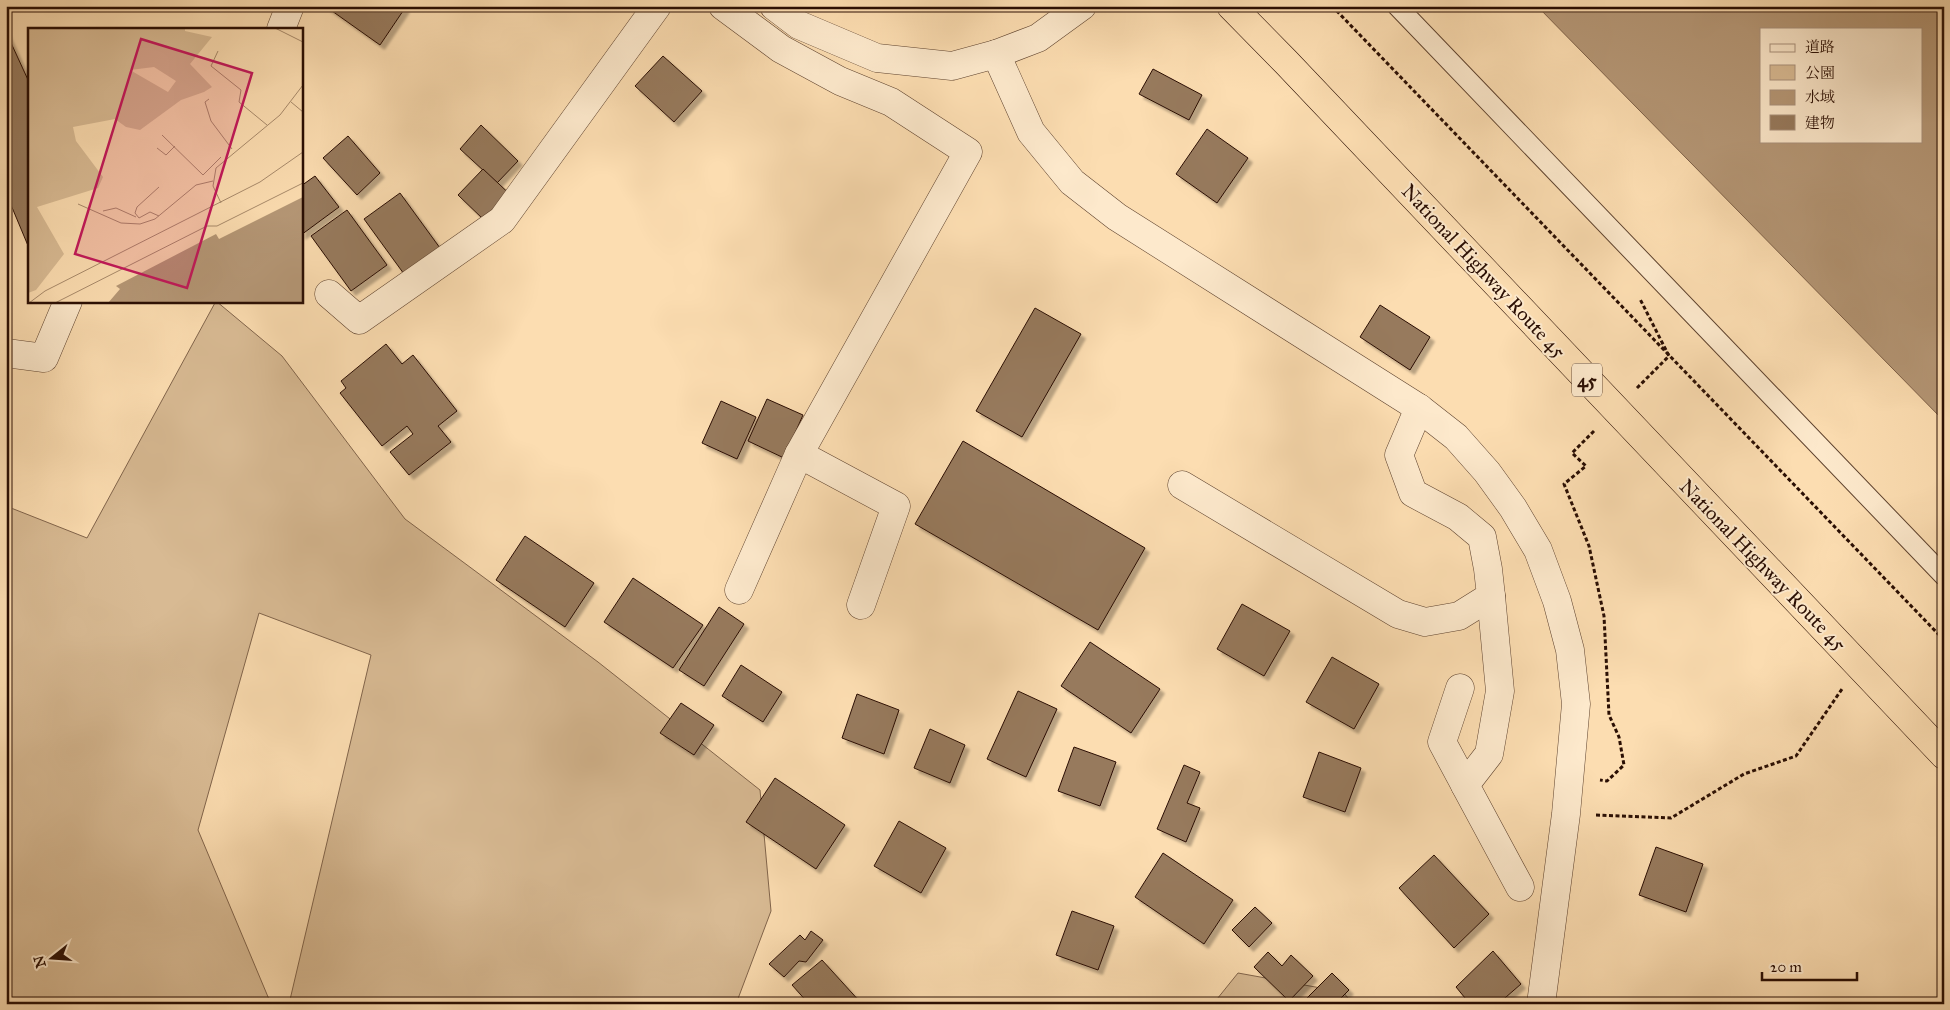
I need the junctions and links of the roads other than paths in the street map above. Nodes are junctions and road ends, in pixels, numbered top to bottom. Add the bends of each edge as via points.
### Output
1 (290, 6) edge
2 (657, 6) edge
3 (723, 6) edge
4 (774, 6) edge
5 (1082, 6) edge
6 (1231, 6) edge
7 (1397, 6) edge
8 (281, 28) edge
9 (996, 54) junction
10 (329, 294) dead end
11 (68, 302) edge
12 (6, 353) edge
13 (1419, 408) junction
14 (799, 454) junction
15 (1182, 484) dead end
16 (1944, 576) edge
17 (739, 590) dead end
18 (1491, 596) junction
19 (861, 605) dead end
20 (1460, 688) dead end
21 (1944, 755) edge
22 (1465, 785) junction
23 (1520, 887) dead end
24 (1541, 1004) edge

1 - 8 street
2 - 10 street via 502,220 360,320
3 - 14 street via 780,49 840,81 891,102 968,152
4 - 9 street via 799,25 877,58 952,66
5 - 9 street via 1038,38
6 - 21 highway, National Highway Route 45 / 45
7 - 16 lane
9 - 13 street via 1031,132 1072,182 1116,217
11 - 12 street via 44,358
13 - 18 street via 1399,455 1413,493 1458,517 1482,537
13 - 24 street via 1456,437 1513,508 1538,550 1557,601 1570,650 1576,704 1566,814
14 - 17 street
14 - 19 street via 896,506
15 - 18 street via 1398,614 1426,622 1459,616
18 - 22 street via 1500,691 1489,754
20 - 22 street via 1442,742
22 - 23 street

